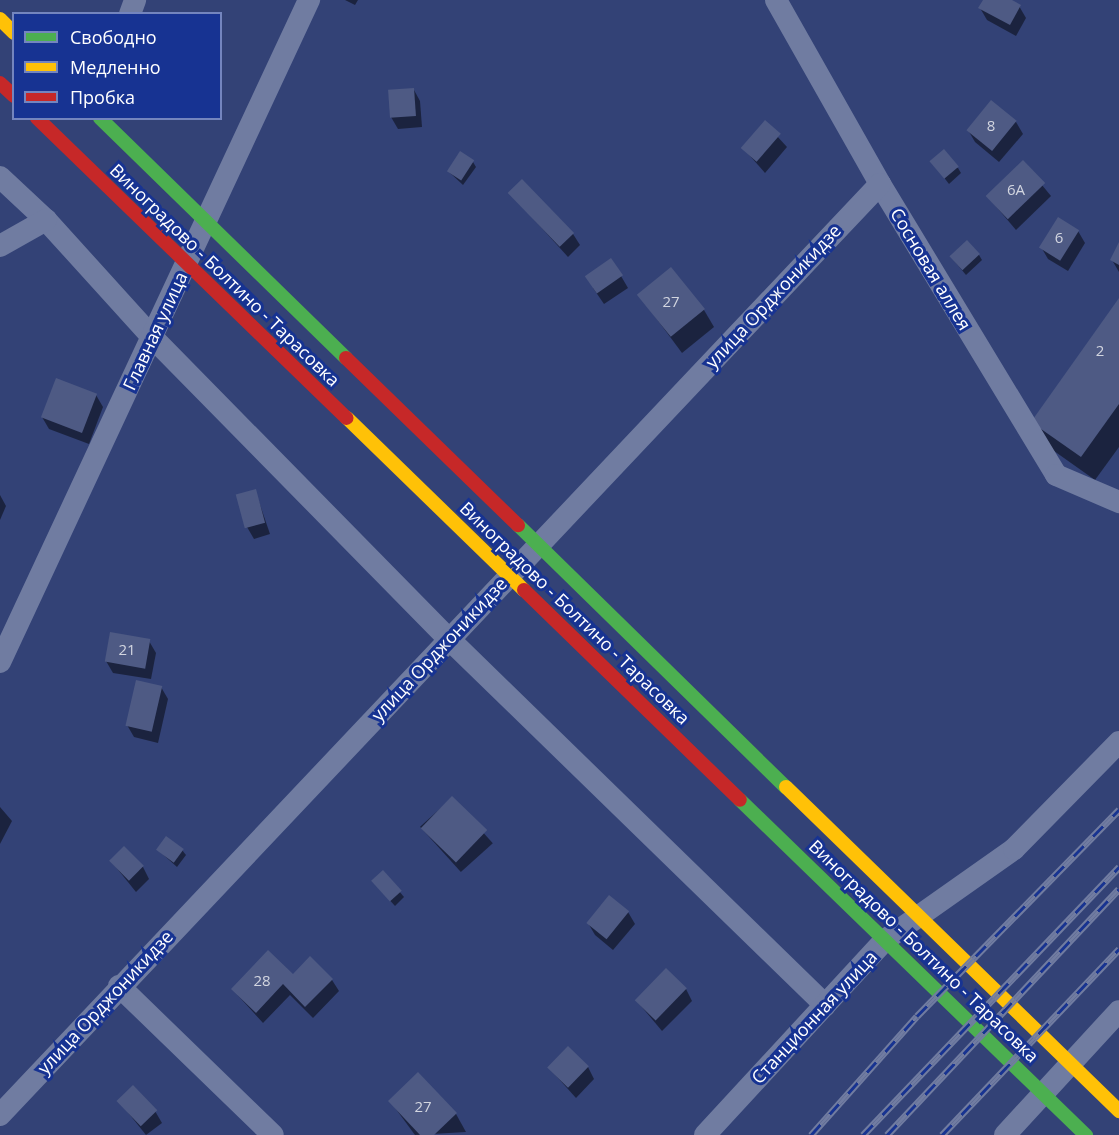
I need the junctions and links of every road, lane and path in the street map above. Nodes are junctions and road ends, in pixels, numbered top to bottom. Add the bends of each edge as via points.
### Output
1 (309, 0) edge
2 (776, 0) edge
3 (0, 19) edge
4 (12, 31) edge
5 (0, 83) edge
6 (12, 94) edge
7 (39, 120) edge
8 (102, 120) edge
9 (0, 177) edge
10 (880, 184) junction
11 (46, 220) junction
12 (0, 246) edge
13 (152, 337) junction
14 (1119, 502) edge
15 (448, 639) junction
16 (0, 662) edge
17 (1119, 742) edge
18 (119, 986) junction
19 (825, 1005) junction
20 (1119, 1011) edge
21 (1119, 1111) edge
22 (0, 1115) edge
23 (273, 1135) edge
24 (705, 1135) edge
25 (1005, 1135) edge
26 (1086, 1135) edge

1 - 13 street, Главная улица
2 - 10 street, Сосновая аллея
3 - 4 main road
5 - 6 main road
7 - 26 main road, Виноградово - Болтино - Тарасовка
8 - 21 main road, Виноградово - Болтино - Тарасовка
9 - 11 street
10 - 14 street, Сосновая аллея via 1056,474
10 - 15 street, улица Орджоникидзе
11 - 12 street
11 - 13 street
13 - 15 street
13 - 16 street, Главная улица
15 - 18 street, улица Орджоникидзе
15 - 19 street
17 - 19 street, Станционная улица via 1014,849 885,940
18 - 22 street, улица Орджоникидзе
18 - 23 street
19 - 24 street, Станционная улица
20 - 25 street

